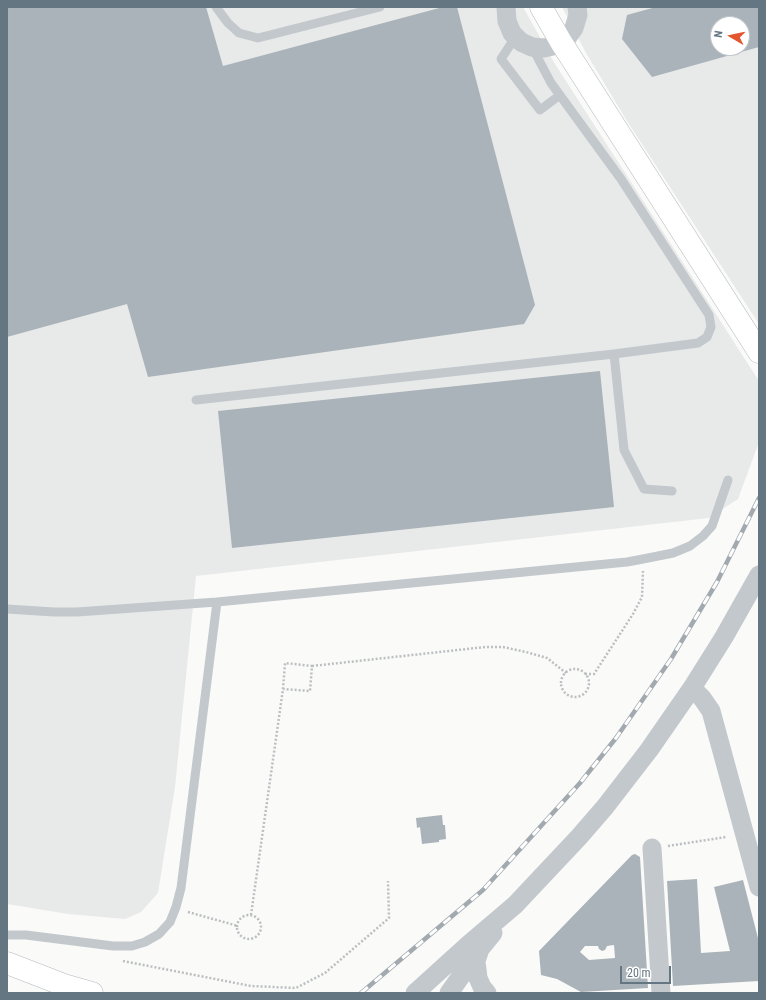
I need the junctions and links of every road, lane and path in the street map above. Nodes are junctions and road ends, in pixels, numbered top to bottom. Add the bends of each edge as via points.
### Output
1 (216, 7) edge
2 (380, 7) edge
3 (542, 7) edge
4 (577, 7) edge
5 (505, 8) edge
6 (516, 36) junction
7 (561, 42) junction
8 (532, 47) junction
9 (560, 95) junction
10 (759, 352) edge
11 (614, 354) junction
12 (196, 400) dead end
13 (728, 480) dead end
14 (672, 491) dead end
15 (643, 559) junction
16 (759, 575) edge
17 (217, 602) junction
18 (7, 609) edge
19 (312, 666) junction
20 (566, 673) junction
21 (585, 674) junction
22 (692, 688) junction
23 (283, 689) junction
24 (745, 834) junction
25 (652, 848) joint
26 (388, 881) dead end
27 (759, 887) edge
28 (515, 905) junction
29 (188, 912) dead end
30 (251, 915) junction
31 (238, 926) junction
32 (7, 928) edge
33 (7, 935) edge
34 (26, 935) junction
35 (480, 949) junction
36 (123, 961) dead end
37 (7, 963) edge
38 (92, 993) edge
39 (415, 993) edge
40 (449, 993) edge
41 (487, 993) edge
42 (661, 993) edge

1 - 2 lane via 239,33 258,38
3 - 7 street
4 - 7 street via 578,15 574,28
5 - 6 street via 507,21
6 - 8 street via 521,42
6 - 9 lane via 502,59 540,110
7 - 8 street via 544,48
7 - 10 street
8 - 9 lane
9 - 11 lane via 621,179 709,315 711,327 707,337 698,343
11 - 12 lane
11 - 14 lane via 624,450 644,489
13 - 15 lane via 712,526 703,536 690,546 672,554
15 - 17 lane
15 - 21 path via 642,597 594,674
16 - 22 street
17 - 18 lane via 77,612
17 - 34 lane via 181,888 170,922 159,934 132,946
19 - 20 path via 485,647 526,652 547,658
19 - 23 path via 310,691
19 - 23 path via 285,663
20 - 21 path via 574,669
20 - 21 path via 561,686 566,694 574,697 586,690 588,682
22 - 24 street via 712,711
22 - 28 street via 605,807
23 - 30 path
24 - 25 path
24 - 27 street
25 - 42 street
26 - 36 path via 389,918 326,973 296,988 243,985
28 - 35 street
28 - 39 street
29 - 31 path
30 - 31 path via 241,919
30 - 31 path via 260,922 260,930 256,936 242,936
32 - 34 lane
33 - 34 lane
35 - 40 street
35 - 41 street via 476,969 482,987
37 - 38 street

